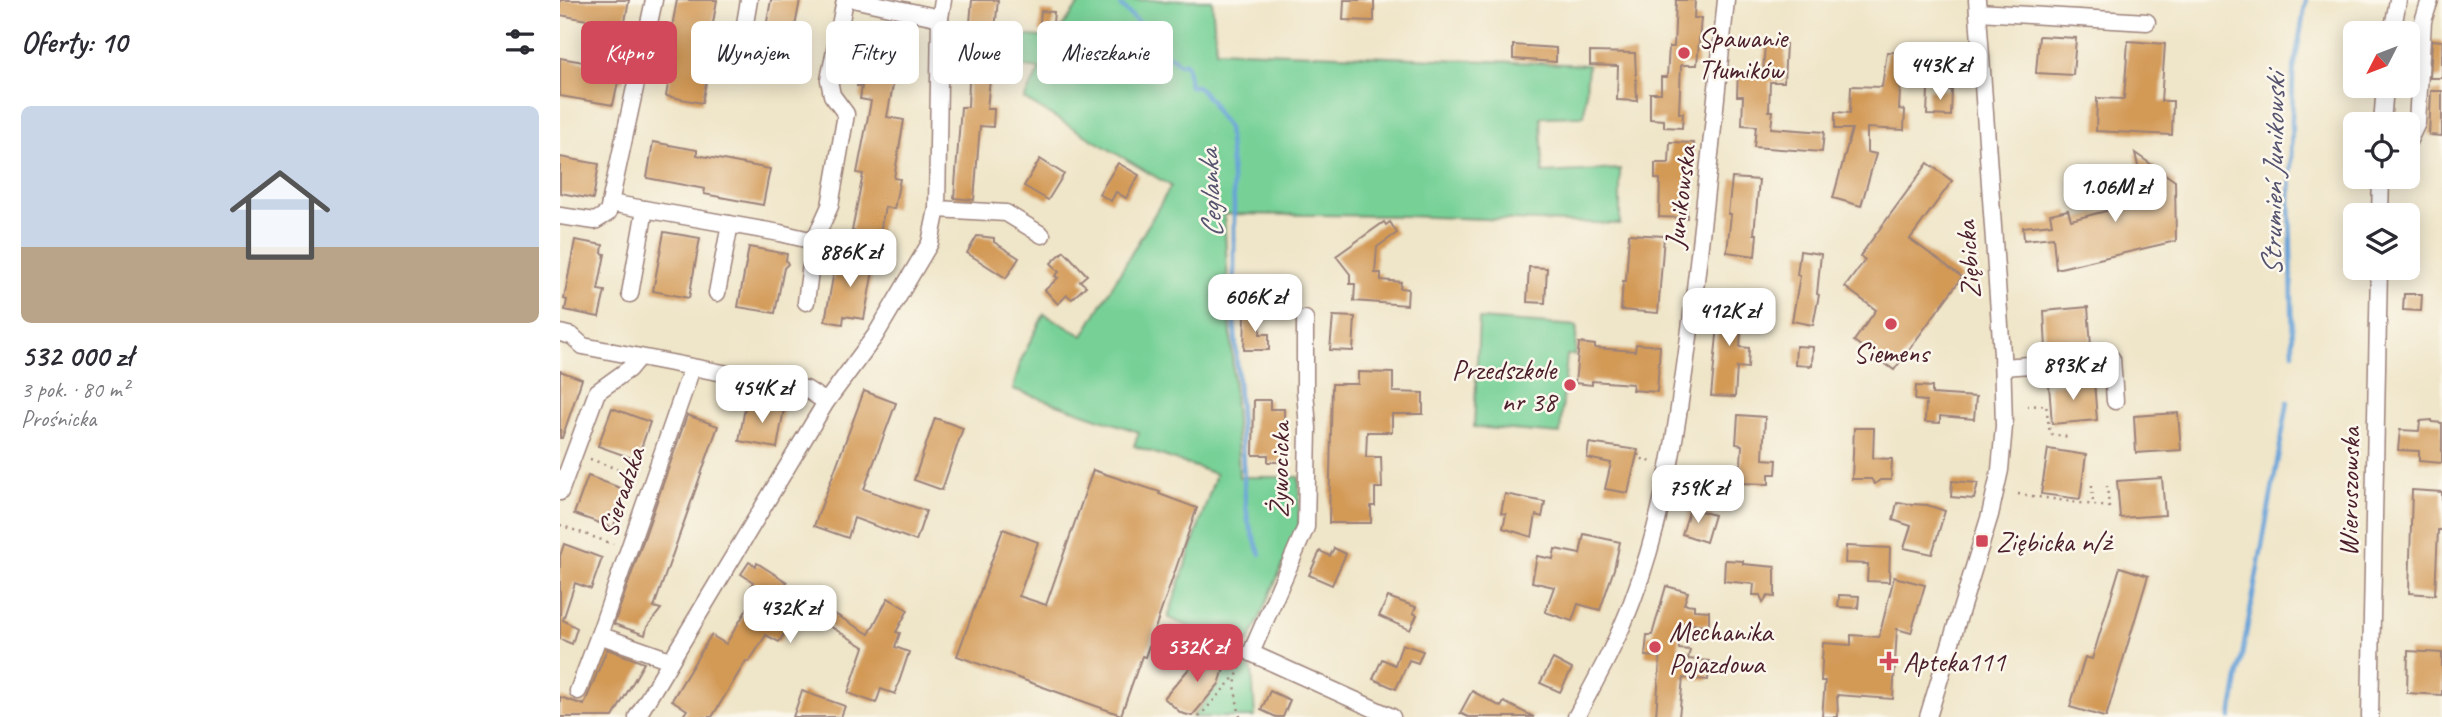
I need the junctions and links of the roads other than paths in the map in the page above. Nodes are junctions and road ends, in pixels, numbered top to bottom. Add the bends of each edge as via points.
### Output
1 (654, 0) edge
2 (749, 0) edge
3 (845, 0) edge
4 (857, 0) edge
5 (943, 0) edge
6 (1726, 0) edge
7 (2399, 0) edge
8 (2430, 0) edge
9 (1978, 6) edge
10 (940, 18) junction
11 (745, 21) edge
12 (2395, 21) edge
13 (2147, 22) dead end
14 (2418, 112) edge
15 (610, 203) junction
16 (645, 209) junction
17 (937, 209) junction
18 (560, 216) edge
19 (730, 224) junction
20 (1042, 235) dead end
21 (814, 241) junction
22 (856, 247) dead end
23 (2379, 280) edge
24 (717, 293) dead end
25 (630, 294) dead end
26 (806, 302) dead end
27 (1305, 319) dead end
28 (560, 333) edge
29 (639, 358) junction
30 (2003, 367) junction
31 (692, 368) junction
32 (2115, 401) dead end
33 (826, 402) junction
34 (560, 492) edge
35 (600, 635) junction
36 (670, 660) junction
37 (578, 691) dead end
38 (637, 717) edge
39 (1392, 717) edge
40 (1576, 717) edge
41 (1928, 717) edge
42 (2370, 717) edge

1 - 15 street
2 - 11 street
3 - 21 street via 829,80 832,95 846,114 830,206
4 - 10 street
5 - 10 street
6 - 40 street, Junikowska via 1669,476 1631,604
7 - 12 street
8 - 14 street via 2423,21
9 - 13 street
9 - 30 street, Ziębicka
10 - 17 street
15 - 16 street
15 - 18 street via 608,213 595,221
16 - 19 street
16 - 25 street
17 - 20 street via 1006,213
17 - 33 street via 930,243 875,336
19 - 21 street
19 - 24 street
21 - 22 street
21 - 26 street
23 - 42 street, Wieruszowska
27 - 39 street, Żywocicka via 1306,527 1247,658
28 - 29 street via 583,346
29 - 31 street
29 - 34 street, Sieradzka via 597,392
30 - 32 street via 2112,359
30 - 41 street, Ziębicka via 2000,470
31 - 33 street via 806,389
31 - 35 street, Sieradzka
33 - 36 street
35 - 36 street
35 - 37 street, Sieradzka
36 - 38 street

